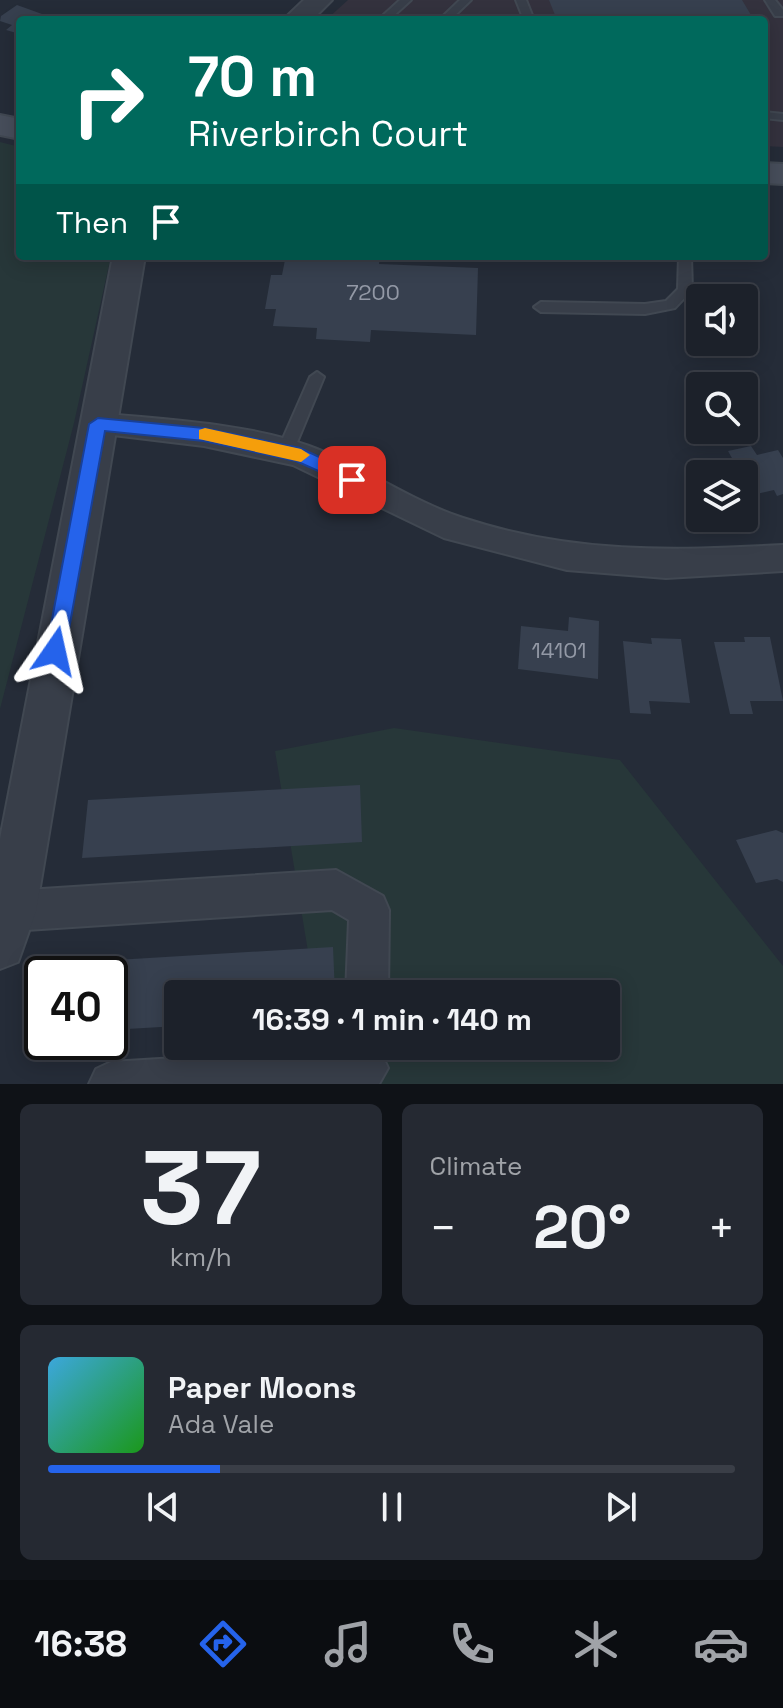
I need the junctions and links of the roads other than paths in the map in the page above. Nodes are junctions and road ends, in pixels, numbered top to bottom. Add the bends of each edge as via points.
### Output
1 (319, 0) edge
2 (406, 0) edge
3 (466, 0) edge
4 (770, 0) edge
5 (783, 13) edge
6 (301, 16) edge
7 (388, 16) edge
8 (448, 16) edge
9 (128, 260) edge
10 (685, 260) edge
11 (541, 307) dead end
12 (317, 377) dead end
13 (98, 424) junction
14 (285, 452) junction
15 (783, 558) edge
16 (6, 928) edge
17 (367, 980) edge
18 (366, 1066) edge
19 (193, 1081) edge
20 (111, 1084) edge

1 - 6 street
2 - 7 lane
3 - 8 lane
4 - 5 lane
9 - 13 street
10 - 11 lane via 685,290 670,305
12 - 14 lane
13 - 14 street via 204,435
13 - 16 street
14 - 15 street via 455,529 567,557 666,565
16 - 17 street via 336,890 369,910
18 - 19 street
19 - 20 street

